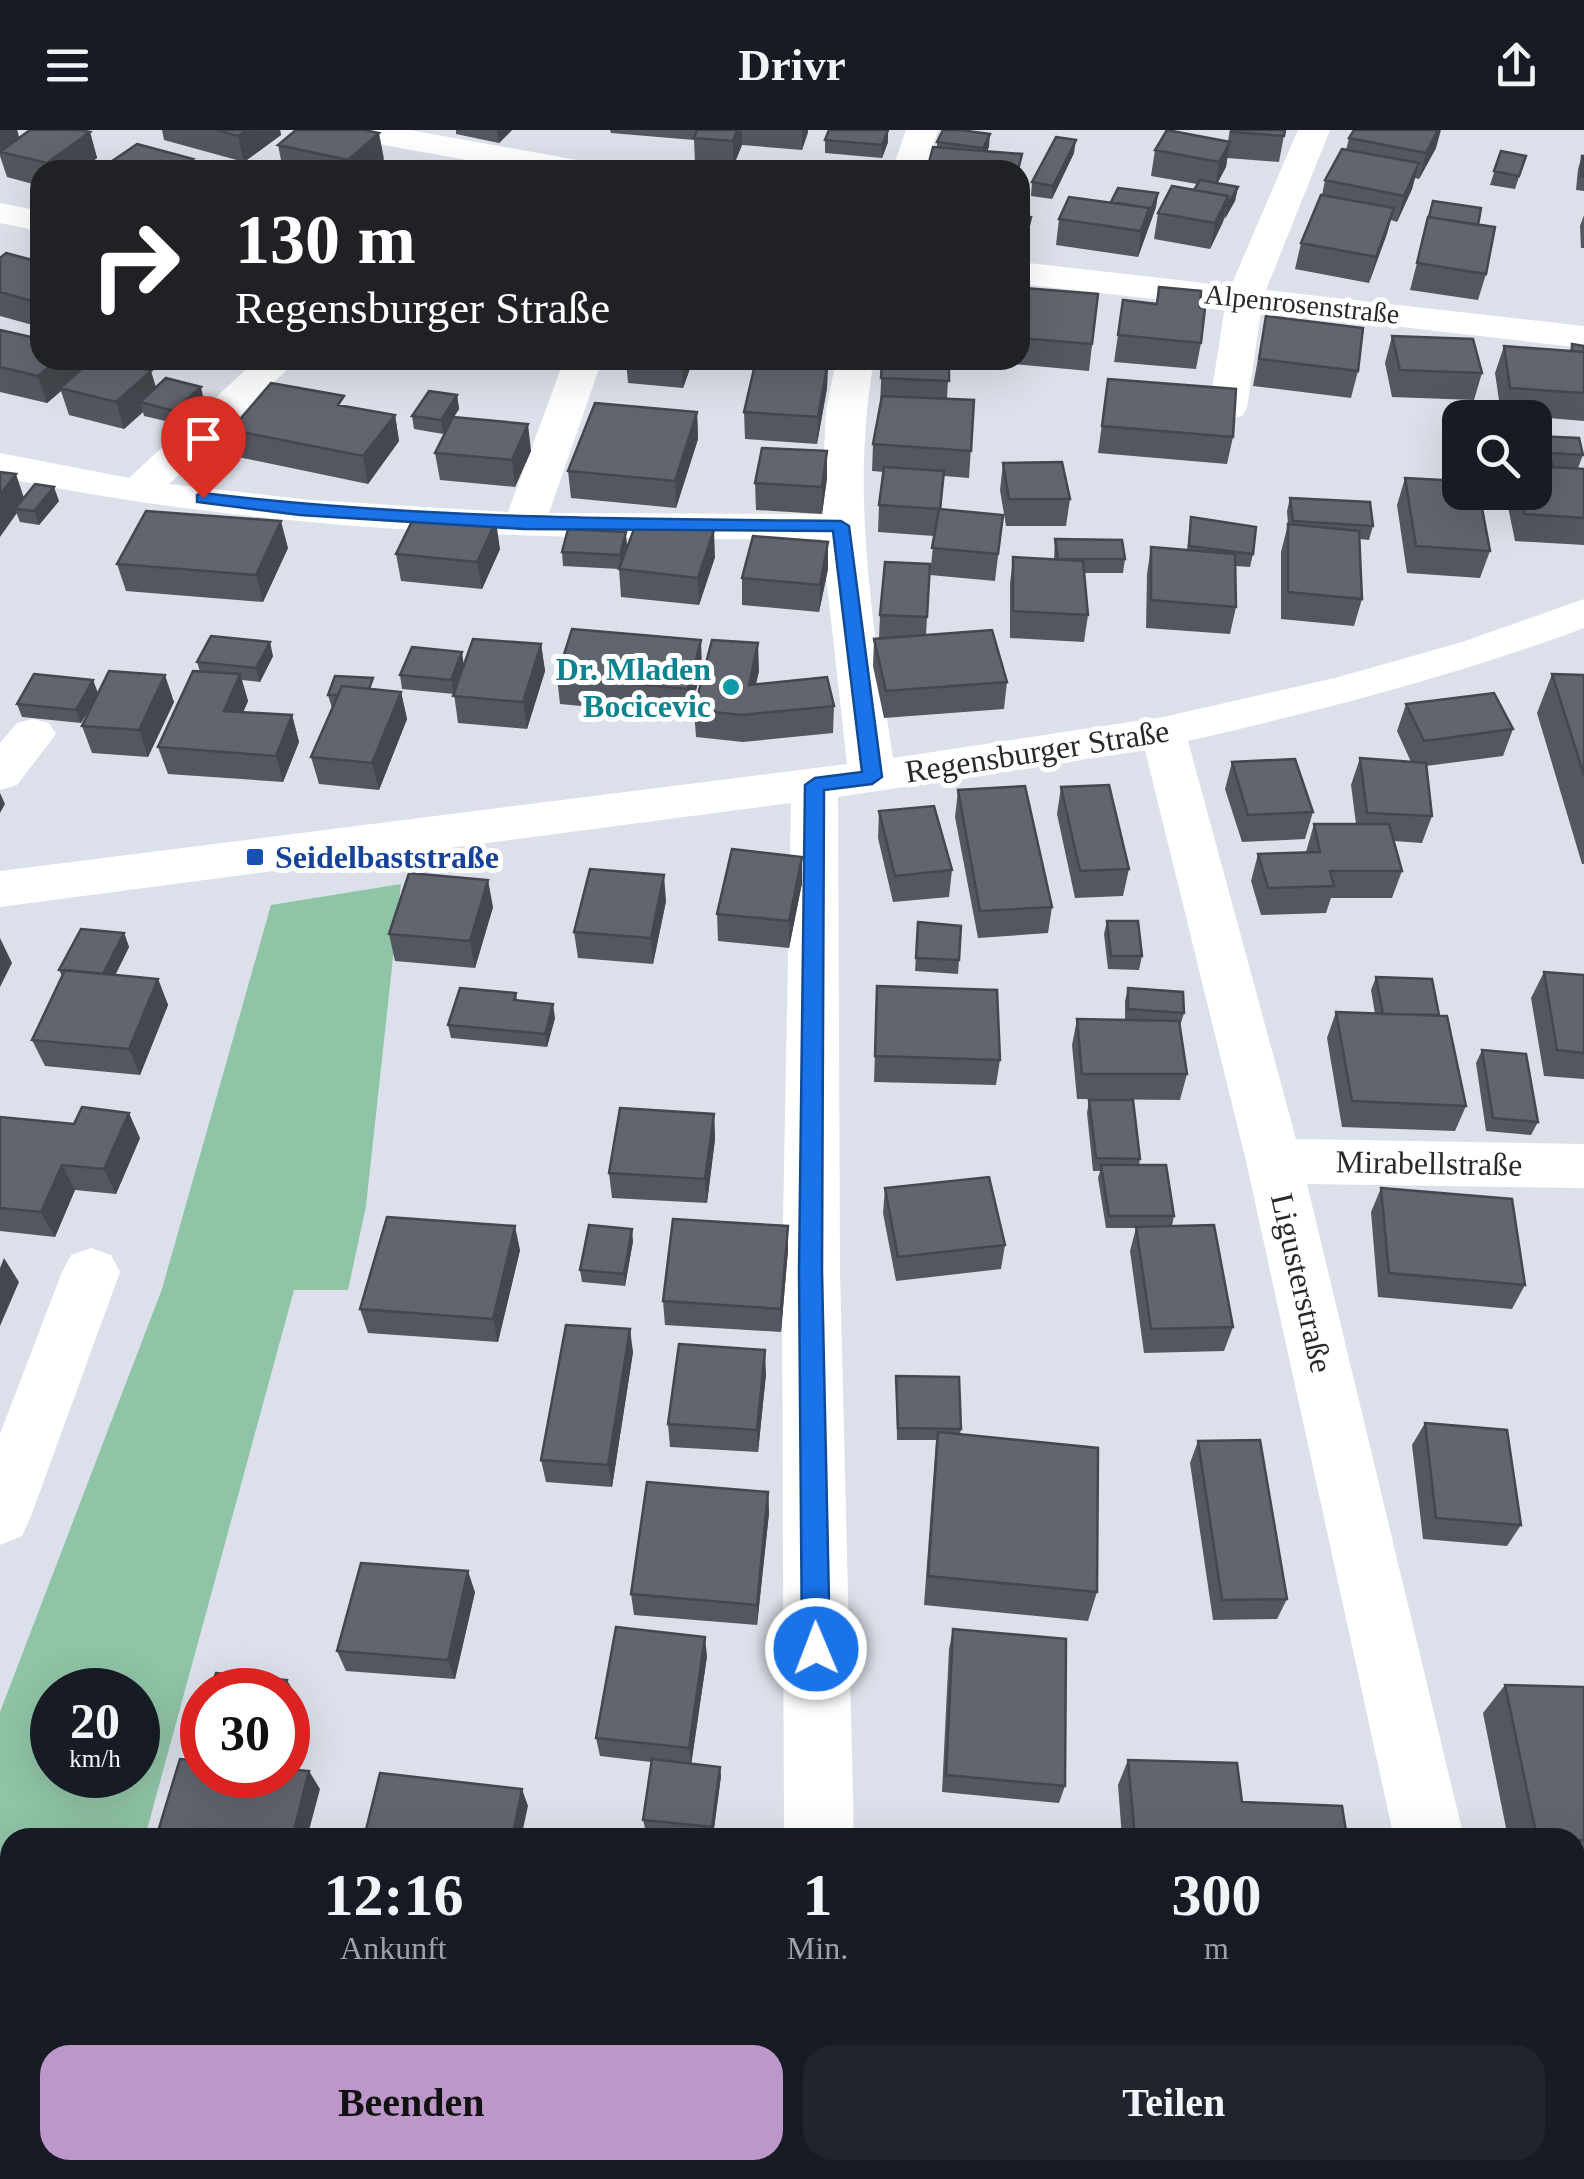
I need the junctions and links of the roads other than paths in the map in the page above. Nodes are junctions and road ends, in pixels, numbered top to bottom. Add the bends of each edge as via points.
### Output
1 (356, 130) edge
2 (546, 130) edge
3 (922, 130) edge
4 (1314, 130) edge
5 (508, 160) edge
6 (520, 160) edge
7 (912, 160) edge
8 (0, 213) edge
9 (30, 219) edge
10 (1030, 273) edge
11 (1245, 297) junction
12 (1584, 337) edge
13 (267, 370) edge
14 (580, 370) edge
15 (855, 370) edge
16 (1228, 408) edge
17 (0, 465) edge
18 (138, 491) junction
19 (524, 524) junction
20 (841, 526) junction
21 (1584, 613) edge
22 (1163, 732) junction
23 (33, 734) dead end
24 (0, 774) edge
25 (872, 777) junction
26 (815, 785) junction
27 (0, 889) edge
28 (1274, 1160) junction
29 (1584, 1166) edge
30 (91, 1272) dead end
31 (0, 1516) edge
32 (819, 1828) edge
33 (1427, 1828) edge

1 - 5 street
2 - 6 street
3 - 7 street
4 - 11 street
8 - 9 street
10 - 11 street, Alpenrosenstraße
11 - 12 street, Alpenrosenstraße
11 - 16 street
13 - 18 street
14 - 19 street
15 - 20 street
17 - 18 street
18 - 19 street via 300,510
19 - 20 street
20 - 25 street
21 - 22 street, Regensburger Straße via 1338,692
22 - 25 street, Regensburger Straße
22 - 28 street, Ligusterstraße
23 - 24 street
25 - 26 street, Regensburger Straße
26 - 27 street, Regensburger Straße
26 - 32 street via 810,1271
28 - 29 street, Mirabellstraße
28 - 33 street, Ligusterstraße
30 - 31 street

